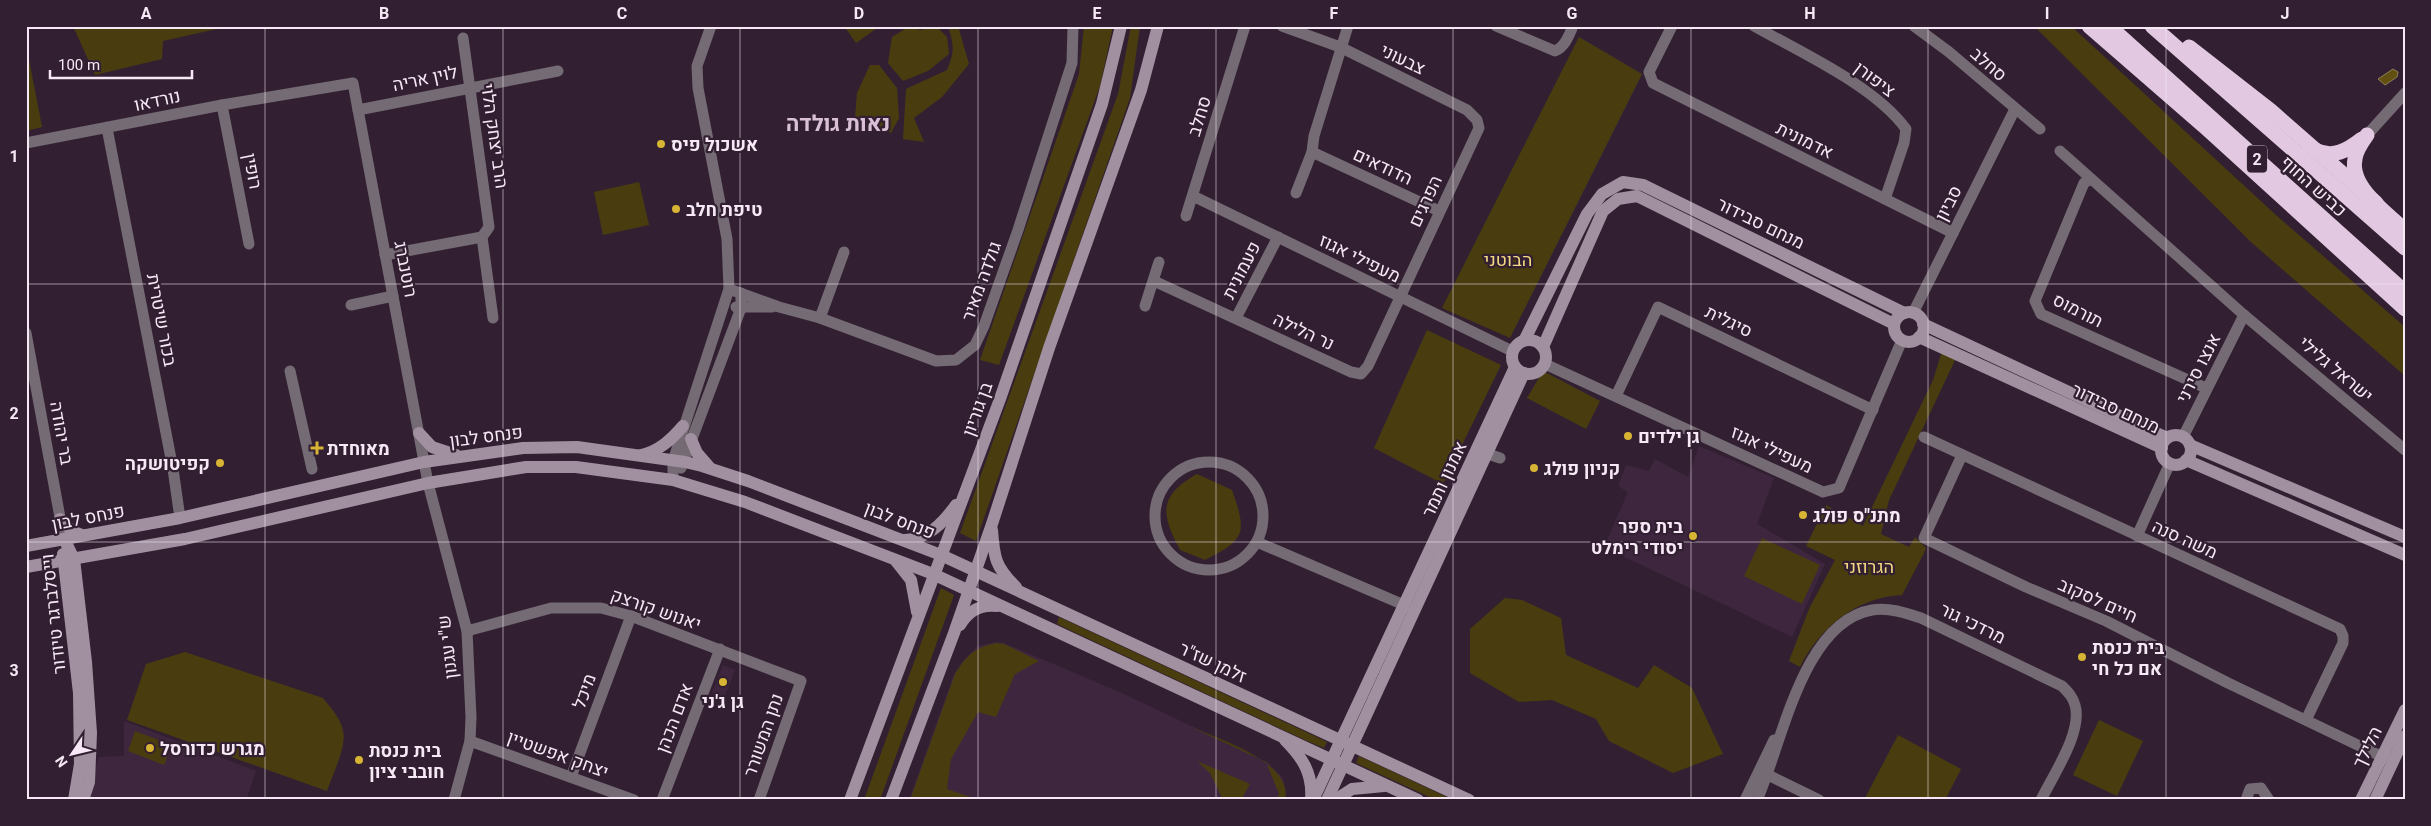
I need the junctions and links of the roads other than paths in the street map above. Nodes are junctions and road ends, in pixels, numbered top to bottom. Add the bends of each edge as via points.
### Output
1 (711, 26) edge
2 (1072, 26) edge
3 (1121, 26) edge
4 (1158, 26) edge
5 (1245, 26) edge
6 (1282, 26) edge
7 (1348, 26) edge
8 (1496, 26) edge
9 (1573, 26) edge
10 (1672, 26) edge
11 (1754, 26) edge
12 (1914, 26) edge
13 (2089, 26) edge
14 (2109, 26) edge
15 (2152, 26) edge
16 (2160, 26) edge
17 (463, 38) dead end
18 (1340, 47) junction
19 (558, 71) dead end
20 (353, 82) joint
21 (471, 86) junction
22 (2405, 93) edge
23 (222, 105) junction
24 (358, 110) junction
25 (2015, 110) junction
26 (1477, 120) joint
27 (107, 128) junction
28 (2040, 129) dead end
29 (2367, 135) junction
30 (26, 143) edge
31 (2313, 149) junction
32 (1312, 152) junction
33 (2060, 152) dead end
34 (2091, 179) junction
35 (1296, 192) dead end
36 (1193, 196) junction
37 (1885, 199) junction
38 (2376, 203) junction
39 (1439, 212) junction
40 (1186, 216) dead end
41 (2405, 230) edge
42 (1953, 233) junction
43 (1278, 237) junction
44 (482, 238) junction
45 (249, 244) dead end
46 (2405, 248) edge
47 (844, 252) dead end
48 (385, 255) junction
49 (1159, 262) dead end
50 (1154, 281) junction
51 (729, 289) junction
52 (2405, 292) edge
53 (741, 293) junction
54 (393, 296) junction
55 (1401, 297) junction
56 (726, 304) junction
57 (351, 305) dead end
58 (1145, 306) dead end
59 (779, 307) junction
60 (741, 308) junction
61 (2405, 309) edge
62 (1909, 313) junction
63 (2244, 315) junction
64 (493, 318) dead end
65 (820, 318) junction
66 (1236, 318) junction
67 (1894, 324) junction
68 (1923, 324) junction
69 (26, 333) edge
70 (1920, 337) junction
71 (1525, 340) junction
72 (1902, 340) junction
73 (1543, 347) junction
74 (1512, 351) junction
75 (1545, 364) junction
76 (1519, 370) junction
77 (290, 371) dead end
78 (2206, 388) junction
79 (1616, 396) junction
80 (38, 397) junction
81 (26, 401) edge
82 (700, 401) junction
83 (1873, 410) junction
84 (683, 426) junction
85 (419, 433) junction
86 (1924, 437) dead end
87 (691, 439) junction
88 (2187, 441) junction
89 (2165, 443) junction
90 (2405, 450) edge
91 (473, 455) junction
92 (1962, 455) junction
93 (638, 456) junction
94 (2186, 460) junction
95 (679, 461) junction
96 (424, 462) junction
97 (2170, 463) junction
98 (312, 469) dead end
99 (712, 469) junction
100 (673, 480) junction
101 (428, 483) junction
102 (965, 493) junction
103 (180, 518) junction
104 (60, 519) junction
105 (992, 524) junction
106 (82, 535) junction
107 (2137, 536) junction
108 (2405, 537) edge
109 (64, 539) junction
110 (903, 540) junction
111 (1258, 542) junction
112 (26, 546) edge
113 (941, 555) junction
114 (2405, 555) edge
115 (893, 558) junction
116 (68, 560) junction
117 (26, 567) edge
118 (975, 571) junction
119 (933, 574) junction
120 (968, 590) junction
121 (1024, 593) junction
122 (1004, 607) junction
123 (1409, 607) junction
124 (918, 615) junction
125 (631, 616) junction
126 (467, 630) junction
127 (954, 633) junction
128 (720, 649) junction
129 (801, 681) joint
130 (2405, 710) edge
131 (1354, 712) junction
132 (2306, 720) junction
133 (1364, 721) junction
134 (1311, 727) junction
135 (1281, 736) junction
136 (2405, 736) edge
137 (470, 741) junction
138 (1346, 743) junction
139 (1380, 759) junction
140 (2387, 759) junction
141 (1338, 762) junction
142 (1763, 773) junction
143 (571, 777) junction
144 (1390, 786) junction
145 (74, 800) edge
146 (84, 800) edge
147 (454, 800) edge
148 (634, 800) edge
149 (662, 800) edge
150 (759, 800) edge
151 (850, 800) edge
152 (891, 800) edge
153 (1312, 800) edge
154 (1327, 800) edge
155 (1335, 800) edge
156 (1418, 800) edge
157 (1469, 800) edge
158 (1745, 800) edge
159 (1757, 800) edge
160 (1819, 800) edge
161 (2041, 800) edge
162 (2246, 800) edge
163 (2269, 800) edge
164 (2361, 800) edge
165 (2374, 800) edge

1 - 51 street via 697,66 698,88 727,239
2 - 65 street, גולדה מאיר via 1072,63 1018,230 975,345 956,360 936,361
3 - 102 street, בן גוריון via 1102,104
4 - 105 street via 1141,90 1049,348
5 - 36 street, סחלב
6 - 18 street, צבעוני
7 - 18 street
8 - 9 street via 1555,51 1567,40
10 - 37 street, אדמונית via 1649,72 1653,84
11 - 37 street, ציפורן via 1849,79 1898,119 1906,130 1904,143
12 - 25 street, סחלב
13 - 61 highway
14 - 52 highway, כביש החוף / 2
15 - 46 highway, כביש החוף / 2
16 - 31 highway via 2230,78
17 - 21 street, הרב יצחק הלוי
18 - 26 street, צבעוני via 1467,110
18 - 32 street
19 - 21 street, לוין אריה
20 - 23 street, נורדאו
20 - 24 street, רוטנברג
21 - 24 street, לוין אריה
21 - 44 street, הרב יצחק הלוי via 489,227
22 - 29 street
23 - 27 street, נורדאו
23 - 45 street, רופין
24 - 48 street, רוטנברג
25 - 28 street, סחלב
25 - 42 street, סביון
26 - 39 street, הפרגים via 1479,128
27 - 30 street, נורדאו
27 - 103 street, בכור שיטרית via 174,469
29 - 31 highway via 2349,149 2334,154
29 - 38 highway via 2356,152 2355,173
31 - 38 highway
32 - 35 street
32 - 39 street, הדודאים
33 - 34 street, ישראל גלילי
34 - 63 street, ישראל גלילי
34 - 78 street, תורמוס via 2084,183 2036,301 2040,314
36 - 40 street, סחלב
36 - 43 street, מעפילי אגוז
37 - 42 street, אדמונית
38 - 41 highway
39 - 55 street, הפרגים
42 - 62 street, סביון
43 - 55 street, מעפילי אגוז
43 - 66 street, פעמונית
44 - 48 street
44 - 64 street, הרב יצחק הלוי
47 - 65 street
48 - 54 street, רוטנברג
49 - 50 street
50 - 58 street
50 - 66 street, נר הלילה
51 - 53 street, גולדה מאיר
51 - 56 street
53 - 59 street, גולדה מאיר
53 - 60 street
54 - 57 street
54 - 85 street, רוטנברג
55 - 66 street, נר הלילה via 1368,366 1360,374
55 - 74 street, מעפילי אגוז
56 - 60 street, גולדה מאיר
56 - 82 street
59 - 60 street, גולדה מאיר
59 - 65 street, גולדה מאיר
60 - 82 street
62 - 67 street
62 - 68 street via 1921,319
62 - 71 street, מנחם סבידור via 1643,184 1623,182 1602,194 1587,214
63 - 78 street, אנצו סירני
63 - 90 street, ישראל גלילי
67 - 72 street via 1895,333
67 - 73 street, מנחם סבידור via 1637,196 1618,199 1603,211
68 - 70 street
68 - 89 street, מנחם סבידור
69 - 80 street, בר יהודה
70 - 72 street via 1911,342
70 - 89 street, מנחם סבידור
71 - 73 street via 1534,340
71 - 74 street
72 - 83 street, מעפילי אגוז
73 - 75 street
74 - 76 street via 1511,357
75 - 76 street via 1536,373
75 - 79 street, מעפילי אגוז
76 - 123 street, אמנון ותמר
76 - 123 street, אמנון ותמר via 1494,456
77 - 98 street
78 - 88 street, אנצו סירני
79 - 83 street, מעפילי אגוז via 1823,492 1838,488
79 - 83 street, סיגלית via 1658,307
80 - 81 street
80 - 104 street, בר יהודה
82 - 84 street
82 - 87 street
84 - 93 street via 666,443
84 - 95 street
85 - 91 street via 432,447 454,455
85 - 96 street, רוטנברג
86 - 92 street, משה סנה
87 - 95 street
87 - 99 street via 701,459
88 - 89 street via 2175,435
88 - 94 street via 2190,453
88 - 108 street
89 - 97 street via 2164,459
91 - 93 street, פנחס לבון via 522,448 577,447
91 - 96 street, פנחס לבון
92 - 107 street, משה סנה
92 - 132 street, חיים לסקוב via 1924,538 2106,621
93 - 95 street, פנחס לבון
94 - 97 street via 2179,464
94 - 114 street
95 - 99 street, פנחס לבון
95 - 100 street
96 - 101 street, ש"י עגנון
96 - 103 street, פנחס לבון
97 - 107 street
99 - 110 street, פנחס לבון
100 - 101 street, פנחס לבון via 576,467 526,468
100 - 115 street, פנחס לבון via 745,502
101 - 116 street, פנחס לבון via 185,540
101 - 126 street, ש"י עגנון
102 - 110 street via 939,525 920,538
102 - 113 street, בן גוריון
103 - 106 street, פנחס לבון
104 - 106 street via 72,531
104 - 109 street, בר יהודה
105 - 118 street
105 - 121 street via 997,563
106 - 109 street, פנחס לבון
107 - 132 street, משה סנה via 2340,629 2342,644
109 - 112 street, פנחס לבון
109 - 116 street, וייסלברגר טיודור
110 - 113 street, פנחס לבון
111 - 111 street via 1263,509 1260,498 1250,481 1238,470 1220,463 1196,464 1171,477 1160,492 1155,516 1158,535 1166,549 1180,562 1199,570 1218,570 1245,557
111 - 123 street
113 - 118 street, זלמן שז"ר
113 - 119 street, בן גוריון
115 - 119 street, פנחס לבון
115 - 124 street via 911,580
116 - 117 street, פנחס לבון
116 - 145 street, וייסלברגר טיודור via 79,693 80,764
116 - 146 street, וייסלברגר טיודור via 86,662 91,733 89,782
118 - 120 street
118 - 121 street, זלמן שז"ר
119 - 120 street
119 - 124 street, בן גוריון
120 - 122 street
120 - 127 street
121 - 134 street, זלמן שז"ר
122 - 127 street via 990,605 976,609
122 - 135 street
123 - 131 street, אמנון ותמר
123 - 133 street, אמנון ותמר
124 - 151 street, בן גוריון
125 - 126 street, יאנוש קורצק via 600,608 551,608
125 - 128 street, יאנוש קורצק
125 - 143 street, מיכל
126 - 137 street, ש"י עגנון
127 - 152 street
128 - 129 street, יאנוש קורצק
128 - 149 street, אדם הכהן
129 - 150 street, נתן המשורר
130 - 140 street, הלילך
131 - 134 street via 1332,728
131 - 138 street, אמנון ותמר
132 - 140 street, חיים לסקוב
133 - 138 street, אמנון ותמר
133 - 139 street via 1364,737
134 - 138 street, זלמן שז"ר
135 - 141 street
135 - 153 street via 1301,758 1308,772
136 - 140 street, הלילך
137 - 143 street, יצחק אפשטיין
137 - 147 street, ש"י עגנון
138 - 139 street, זלמן שז"ר
138 - 141 street, אמנון ותמר
139 - 157 street, זלמן שז"ר
140 - 164 street, הלילך
140 - 165 street, הלילך
141 - 144 street
141 - 153 street
141 - 154 street
142 - 158 street, מרדכי גור
142 - 159 street, מרדכי גור
142 - 160 street
142 - 161 street, מרדכי גור via 1799,684 1830,635 1856,615 1888,610 1929,621 2062,686 2071,695 2077,714 2072,739
143 - 148 street, יצחק אפשטיין
144 - 155 street via 1362,786
144 - 156 street
162 - 163 street via 2250,789 2261,788

